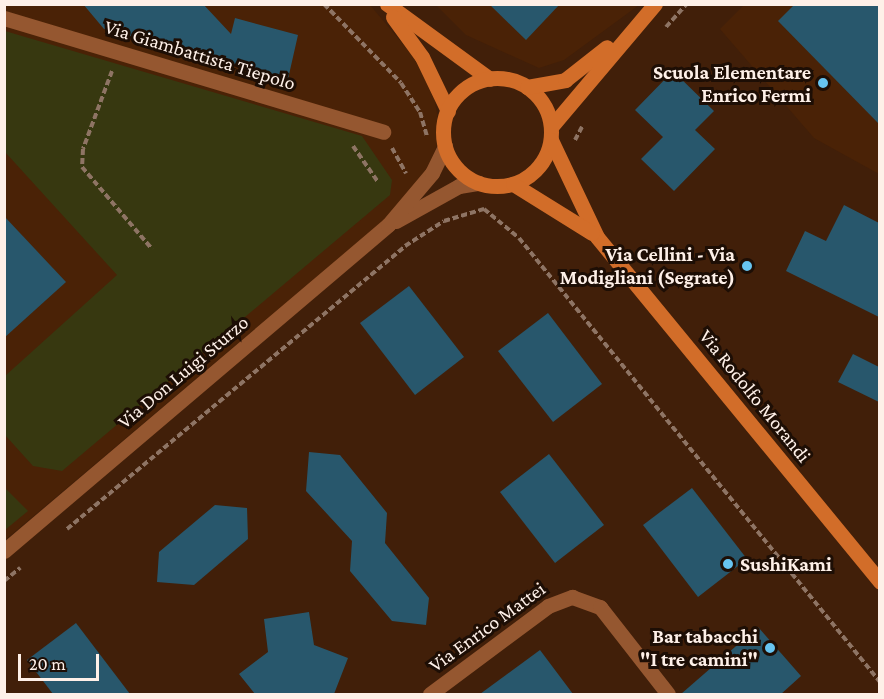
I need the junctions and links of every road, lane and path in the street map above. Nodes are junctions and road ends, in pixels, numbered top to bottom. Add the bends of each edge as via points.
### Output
1 (324, 4) edge
2 (386, 4) edge
3 (687, 4) edge
4 (651, 10) edge
5 (4, 18) edge
6 (664, 30) dead end
7 (119, 52) junction
8 (100, 71) dead end
9 (111, 74) junction
10 (123, 78) dead end
11 (490, 79) junction
12 (527, 87) junction
13 (448, 111) junction
14 (586, 121) dead end
15 (383, 132) joint
16 (551, 133) junction
17 (341, 142) dead end
18 (423, 145) dead end
19 (445, 146) junction
20 (576, 148) dead end
21 (413, 164) dead end
22 (378, 182) dead end
23 (479, 183) junction
24 (513, 184) junction
25 (388, 225) junction
26 (597, 237) junction
27 (152, 249) dead end
28 (59, 535) dead end
29 (4, 551) edge
30 (23, 566) dead end
31 (4, 581) edge
32 (879, 582) edge
33 (879, 682) edge
34 (430, 694) edge
35 (668, 694) edge

1 - 18 path via 401,83 420,112 427,135
2 - 11 street
2 - 13 street via 422,57
3 - 6 path
4 - 12 street via 565,80
4 - 16 street
5 - 7 street, Via Giambattista Tiepolo
7 - 9 path
7 - 15 street, Via Giambattista Tiepolo
8 - 9 path
9 - 10 path
9 - 27 path via 83,149 82,167
11 - 12 street
11 - 13 street via 465,90
12 - 16 street via 545,106
13 - 19 street
14 - 20 path via 574,137
15 - 21 path via 407,174
16 - 24 street via 536,170
16 - 26 street, Via Rodolfo Morandi
17 - 22 path via 353,145
19 - 23 street via 457,168
19 - 25 street, Via Don Luigi Sturzo via 432,173
23 - 24 street
23 - 25 street, Via Don Luigi Sturzo via 459,186
24 - 26 street, Via Rodolfo Morandi
25 - 29 street, Via Don Luigi Sturzo
26 - 32 street, Via Rodolfo Morandi
28 - 33 path via 405,246 444,221 484,209 519,238
30 - 31 path
34 - 35 street, Via Enrico Mattei via 548,606 572,597 600,607

